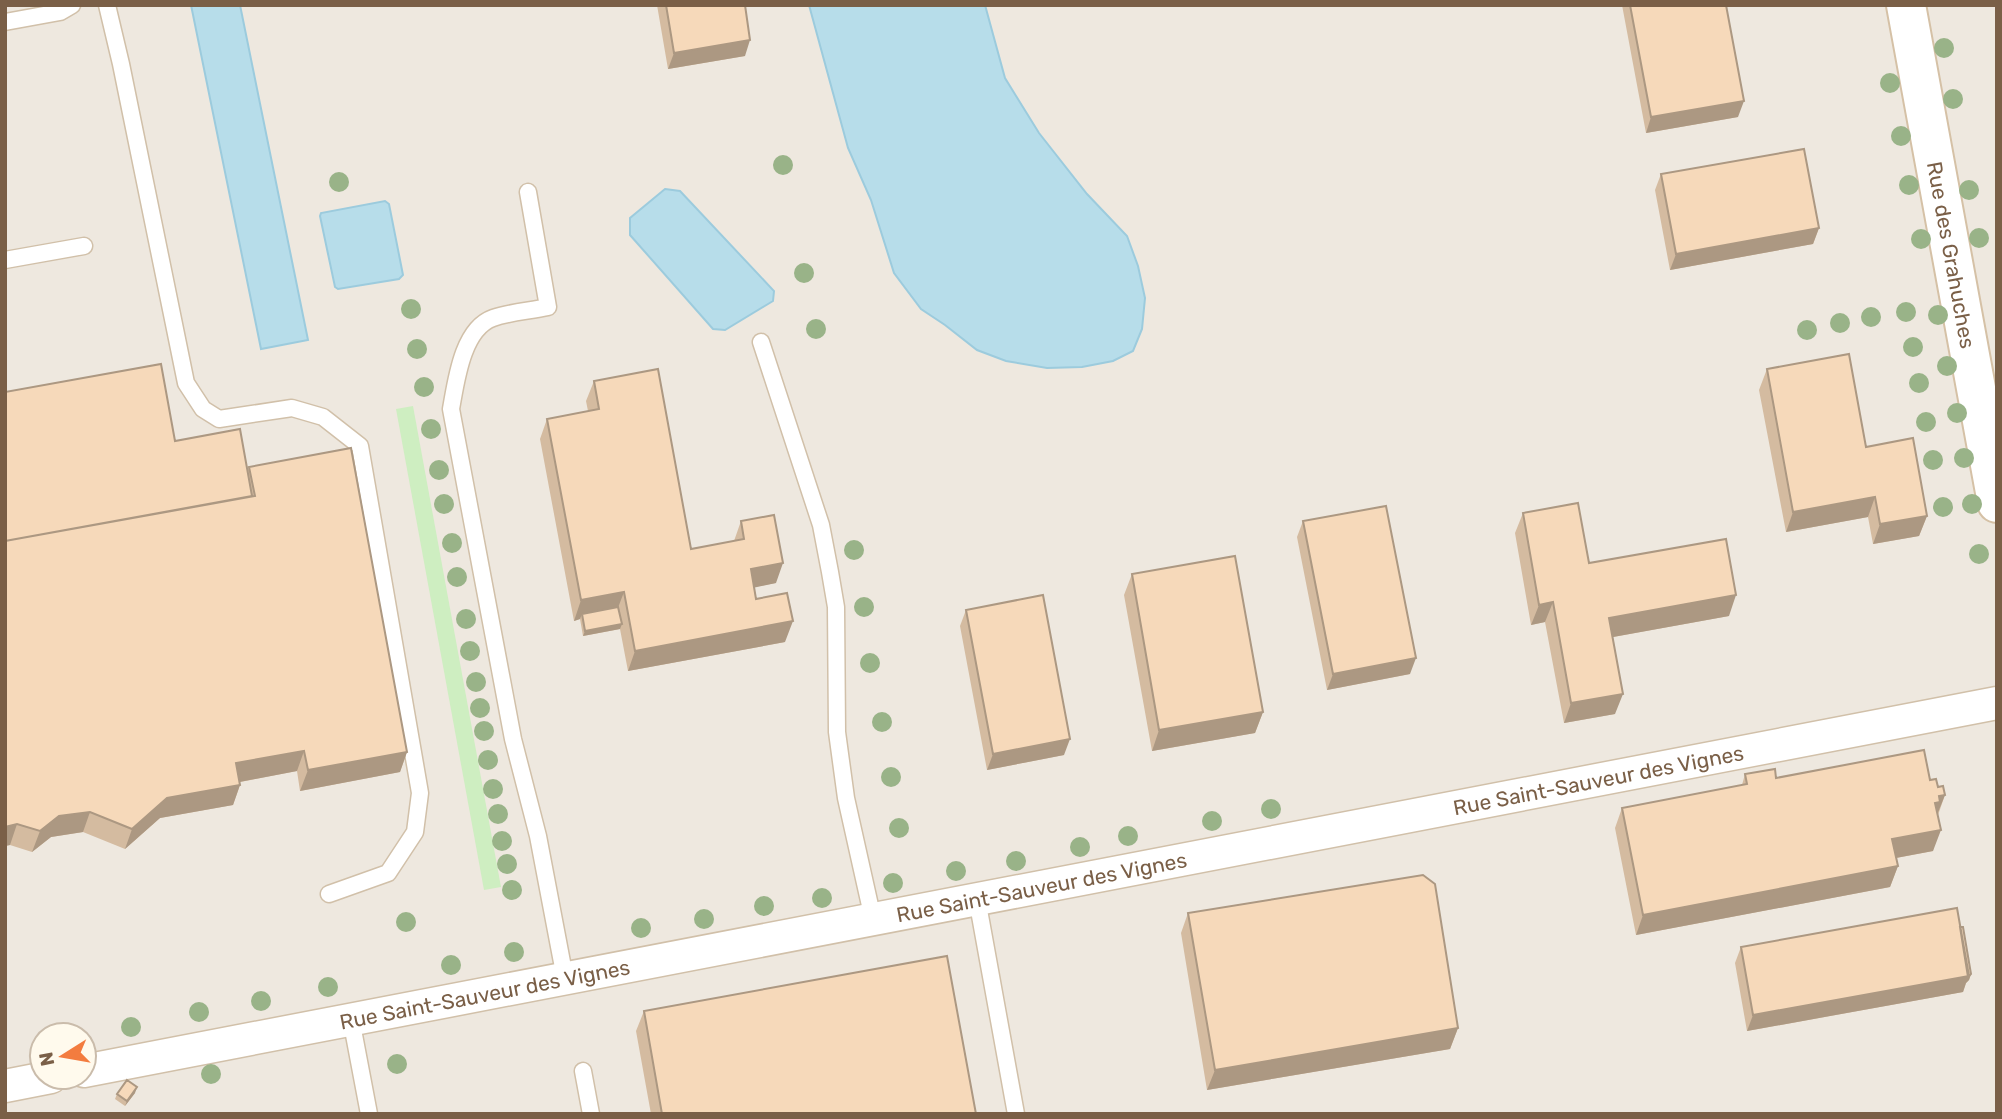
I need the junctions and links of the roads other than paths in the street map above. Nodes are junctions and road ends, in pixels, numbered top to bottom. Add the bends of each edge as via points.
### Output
1 (72, 5) edge
2 (107, 5) edge
3 (1906, 5) edge
4 (5, 22) edge
5 (528, 192) dead end
6 (84, 246) dead end
7 (5, 260) edge
8 (761, 342) dead end
9 (1997, 503) edge
10 (1997, 703) edge
11 (329, 894) dead end
12 (977, 899) junction
13 (873, 919) junction
14 (565, 978) junction
15 (351, 1019) junction
16 (98, 1068) edge
17 (583, 1071) dead end
18 (28, 1082) edge
19 (5, 1086) edge
20 (369, 1114) edge
21 (591, 1114) edge
22 (1016, 1114) edge

1 - 4 lane via 60,12
2 - 11 lane via 186,383 203,409 219,419 292,408 323,417 360,446 420,793 415,832 388,873
3 - 9 street, Rue des Grahuches
5 - 14 lane via 548,307 491,319 476,331 460,360 451,409 513,739 538,836
6 - 7 lane
8 - 13 lane via 821,525 836,607 836,732
10 - 12 street, Rue Saint-Sauveur des Vignes
12 - 13 street, Rue Saint-Sauveur des Vignes
12 - 22 lane
13 - 14 street, Rue Saint-Sauveur des Vignes
14 - 15 street, Rue Saint-Sauveur des Vignes
15 - 16 street, Rue Saint-Sauveur des Vignes
15 - 20 lane
17 - 21 lane
18 - 19 street

